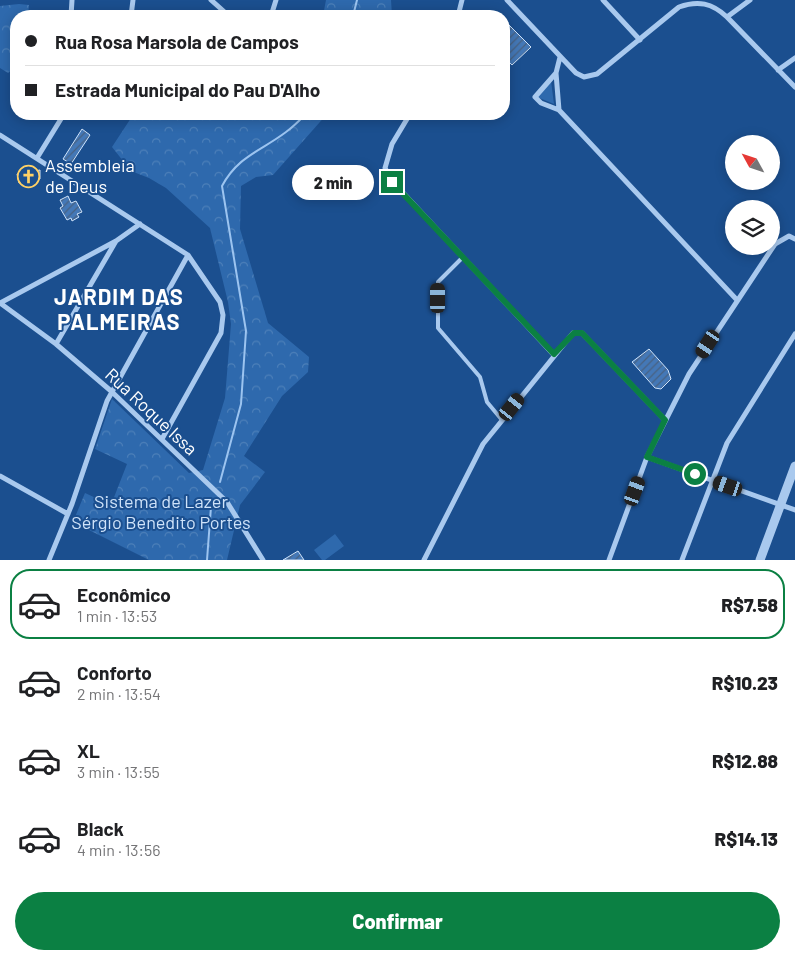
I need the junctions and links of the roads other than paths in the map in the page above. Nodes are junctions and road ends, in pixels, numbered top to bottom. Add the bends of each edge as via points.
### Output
1 (211, 0) edge
2 (508, 0) edge
3 (603, 0) edge
4 (750, 0) edge
5 (698, 1) edge
6 (222, 10) edge
7 (727, 17) junction
8 (640, 40) junction
9 (560, 57) junction
10 (795, 58) edge
11 (778, 70) junction
12 (556, 72) junction
13 (795, 87) edge
14 (559, 110) junction
15 (60, 120) edge
16 (406, 120) edge
17 (0, 135) edge
18 (37, 158) junction
19 (140, 224) junction
20 (795, 239) edge
21 (116, 241) junction
22 (188, 255) junction
23 (462, 258) junction
24 (737, 300) junction
25 (0, 303) edge
26 (795, 334) edge
27 (56, 344) junction
28 (554, 354) junction
29 (111, 391) junction
30 (502, 420) junction
31 (665, 420) junction
32 (162, 439) junction
33 (647, 457) junction
34 (795, 466) edge
35 (1, 478) edge
36 (711, 480) junction
37 (780, 504) junction
38 (795, 510) edge
39 (68, 514) junction
40 (49, 560) edge
41 (263, 560) edge
42 (424, 560) edge
43 (609, 560) edge
44 (682, 560) edge
45 (760, 560) edge

1 - 6 street
2 - 9 street
3 - 8 street
4 - 7 street
5 - 7 street via 711,4
5 - 8 street via 679,7
7 - 11 street
8 - 9 street via 597,74 587,77 576,73
9 - 12 street
10 - 11 street
11 - 13 street
12 - 14 street
12 - 14 street via 536,97 541,103
14 - 24 street
15 - 18 street
16 - 23 street via 392,144 385,168 400,192
17 - 18 street
18 - 19 street
19 - 21 street
19 - 22 street
20 - 24 street via 790,236 779,240
21 - 25 street
21 - 27 street
22 - 29 street
22 - 32 street via 220,302 224,322
23 - 28 street
23 - 30 lane via 438,282 438,328 480,377 487,402
24 - 31 street via 688,374
25 - 27 street, Rua Roque Issa
26 - 36 street via 727,443
27 - 29 street, Rua Roque Issa
28 - 30 street
28 - 31 street via 570,336 579,332
29 - 32 street, Rua Roque Issa
29 - 39 street
30 - 42 street via 483,444
31 - 33 street
32 - 41 street, Rua Roque Issa via 226,502
33 - 36 street
33 - 43 street
34 - 37 street
35 - 39 street
36 - 37 street
36 - 44 street
37 - 38 street
37 - 45 street
39 - 40 street

